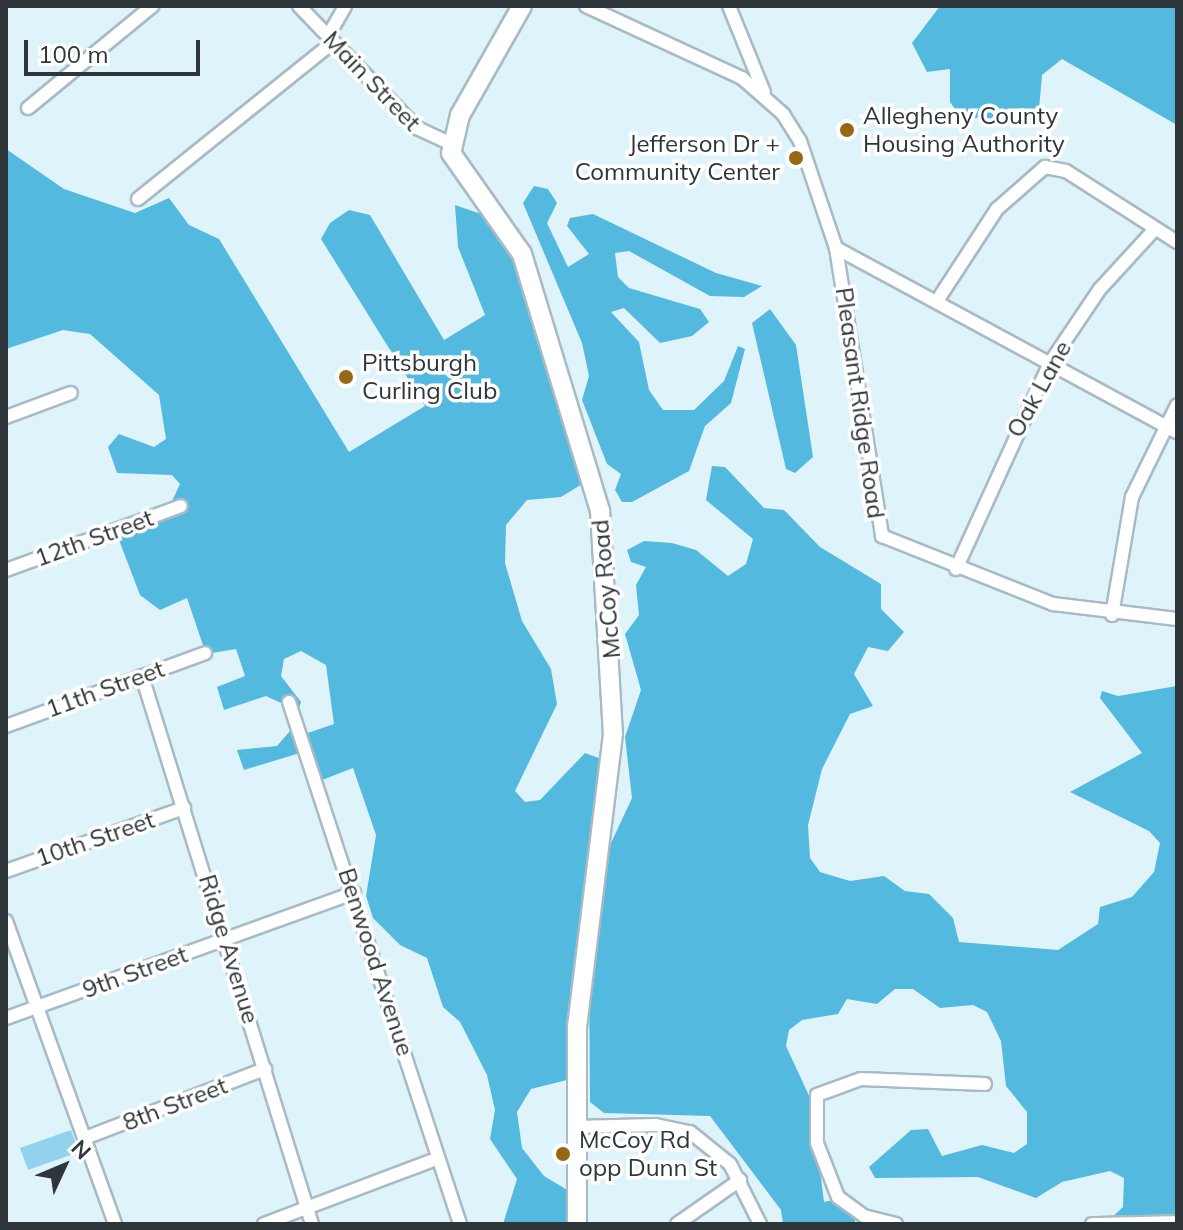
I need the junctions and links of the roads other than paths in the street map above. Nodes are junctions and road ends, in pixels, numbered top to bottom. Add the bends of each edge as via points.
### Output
1 (152, 6) edge
2 (299, 6) edge
3 (345, 6) edge
4 (522, 6) edge
5 (586, 6) edge
6 (729, 6) edge
7 (330, 39) junction
8 (765, 95) junction
9 (28, 108) dead end
10 (451, 144) junction
11 (138, 199) dead end
12 (1155, 229) junction
13 (1177, 242) edge
14 (836, 248) junction
15 (937, 301) junction
16 (1050, 363) junction
17 (71, 393) dead end
18 (1177, 405) edge
19 (6, 417) edge
20 (1171, 428) edge
21 (181, 506) dead end
22 (956, 569) junction
23 (6, 570) edge
24 (1112, 615) junction
25 (1177, 619) edge
26 (205, 653) dead end
27 (142, 676) junction
28 (289, 702) dead end
29 (6, 726) edge
30 (184, 808) junction
31 (6, 871) edge
32 (354, 893) junction
33 (6, 921) edge
34 (226, 939) junction
35 (38, 1007) junction
36 (6, 1018) edge
37 (265, 1069) junction
38 (985, 1084) dead end
39 (574, 1127) junction
40 (85, 1138) junction
41 (431, 1161) dead end
42 (740, 1180) junction
43 (307, 1208) junction
44 (1177, 1222) edge
45 (115, 1224) edge
46 (264, 1224) edge
47 (312, 1224) edge
48 (460, 1224) edge
49 (577, 1224) edge
50 (677, 1224) edge
51 (760, 1224) edge
52 (896, 1224) edge
53 (1092, 1224) edge

1 - 9 street
2 - 7 street, Main Street
3 - 7 street
4 - 10 street
5 - 8 street via 714,61
6 - 8 street
7 - 10 street, Main Street via 425,135
7 - 11 street
8 - 14 street, Pleasant Ridge Road via 800,141
10 - 39 street, McCoy Road via 458,169 509,231 527,266 600,510 613,734 577,1026
12 - 13 street
12 - 15 street via 1066,171 1039,169 997,209
12 - 16 street, Oak Lane
14 - 15 street
14 - 22 street, Pleasant Ridge Road via 879,530 896,546
15 - 16 street
16 - 20 street
16 - 22 street, Oak Lane
17 - 19 street
18 - 20 street
20 - 24 street via 1132,497
21 - 23 street, 12th Street
22 - 24 street, Pleasant Ridge Road via 1053,604
24 - 25 street, Pleasant Ridge Road
26 - 27 street, 11th Street
27 - 29 street, 11th Street
27 - 30 street, Ridge Avenue
28 - 32 street, Benwood Avenue
30 - 31 street, 10th Street
30 - 34 street, Ridge Avenue
32 - 34 street, 9th Street
32 - 48 street, Benwood Avenue
33 - 35 street
34 - 35 street, 9th Street
34 - 37 street, Ridge Avenue
35 - 36 street, 9th Street
35 - 40 street
37 - 40 street, 8th Street
37 - 43 street, Ridge Avenue
38 - 52 street via 861,1079 817,1095 817,1143 838,1197 864,1216
39 - 42 street via 678,1128 711,1145
39 - 49 street, McCoy Road
40 - 45 street
41 - 43 street
42 - 50 street
42 - 51 street
43 - 46 street
43 - 47 street, Ridge Avenue
44 - 53 street

